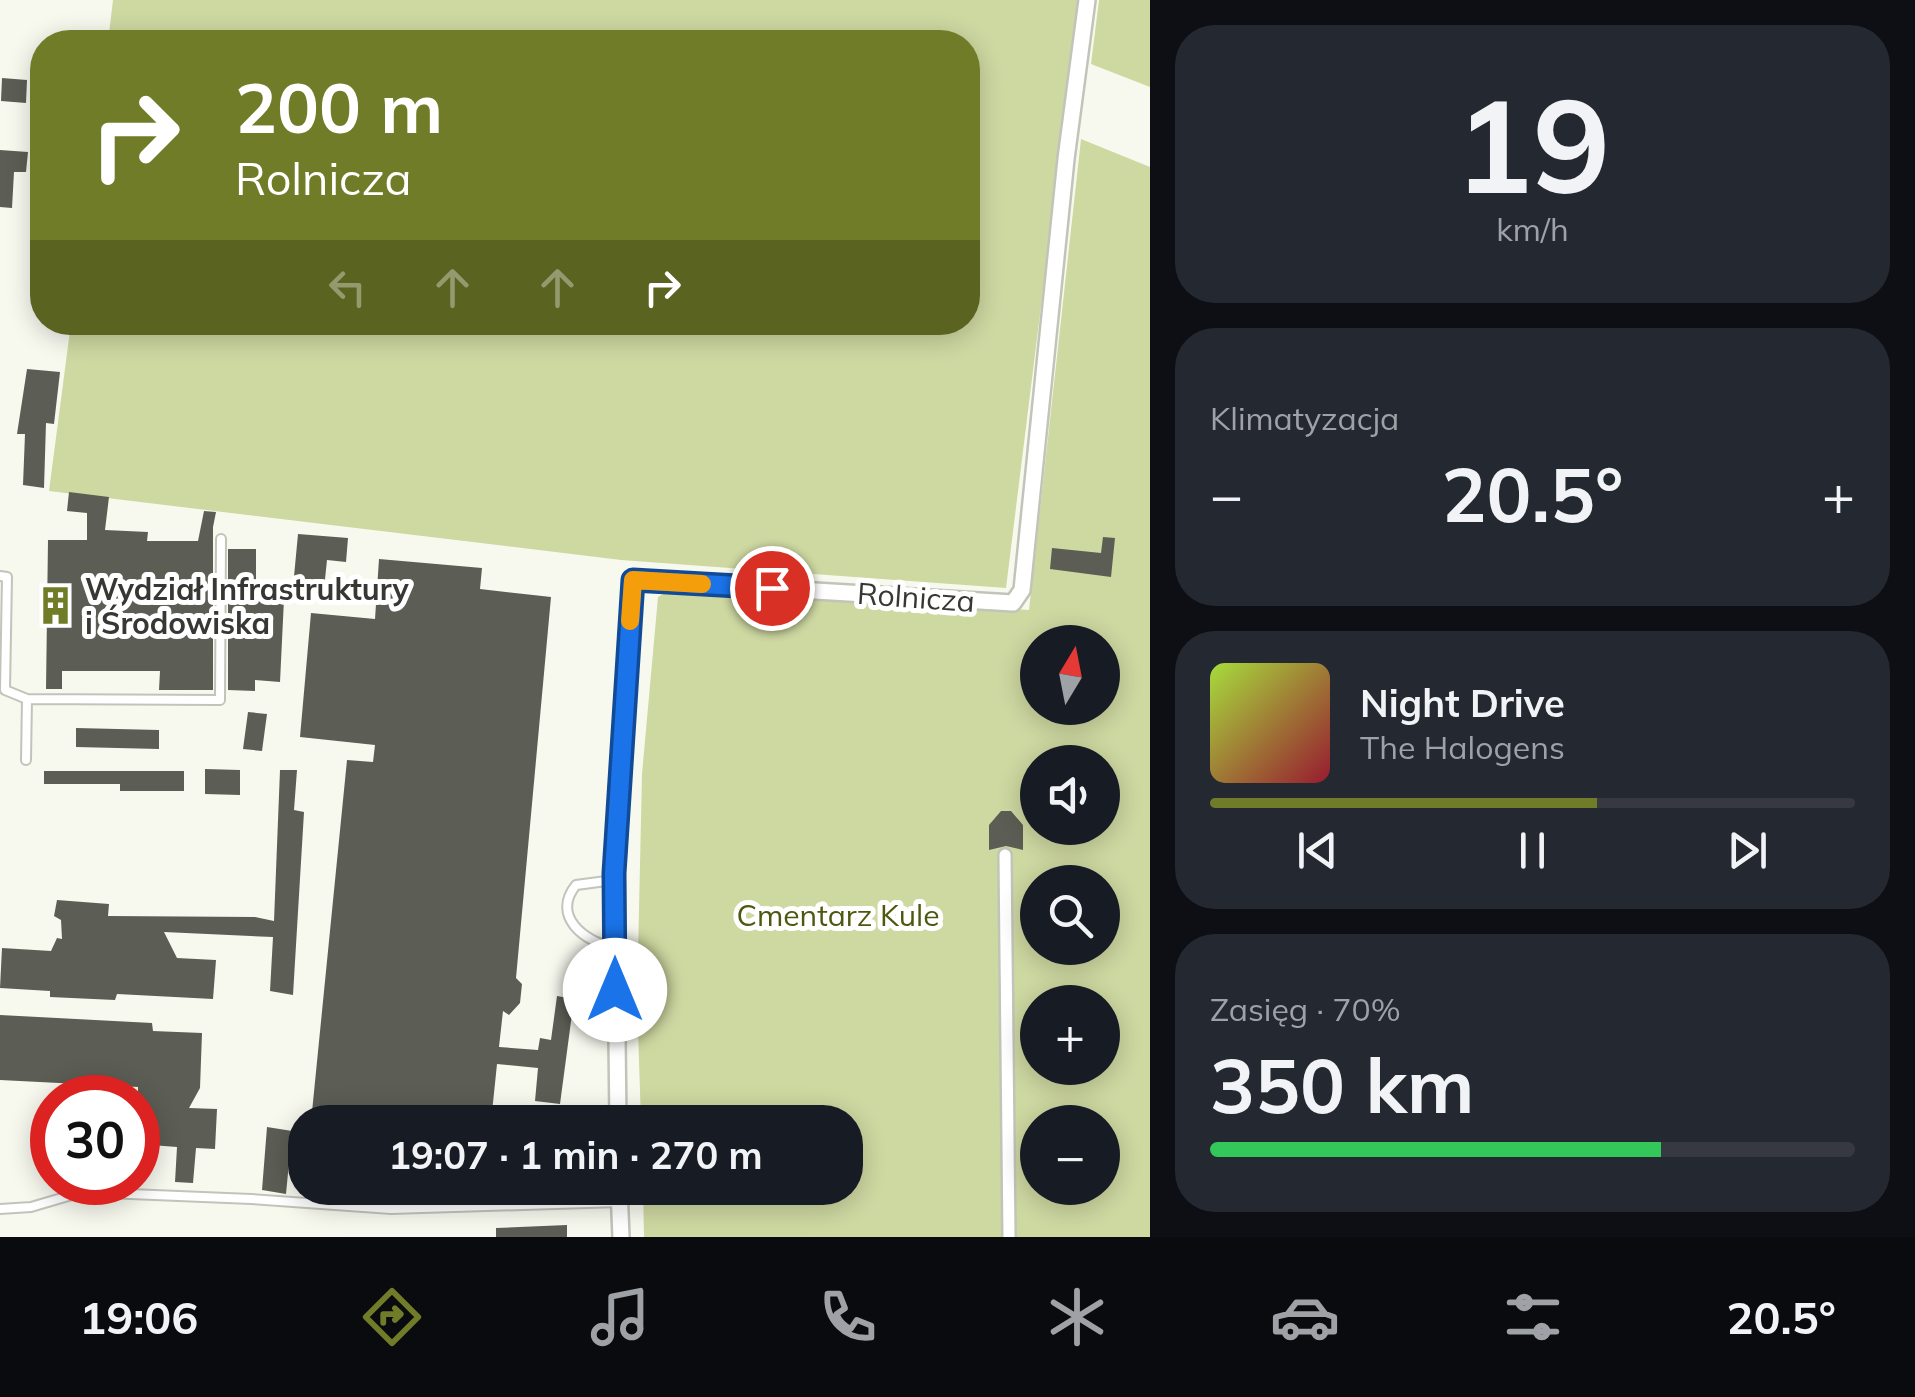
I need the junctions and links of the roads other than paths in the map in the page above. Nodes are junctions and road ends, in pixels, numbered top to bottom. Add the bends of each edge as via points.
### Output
1 (1087, 0) edge
2 (221, 538) dead end
3 (0, 576) edge
4 (28, 699) junction
5 (26, 760) dead end
6 (1006, 855) dead end
7 (614, 880) junction
8 (615, 948) junction
9 (618, 1105) edge
10 (288, 1201) edge
11 (340, 1205) edge
12 (456, 1205) edge
13 (620, 1205) edge
14 (0, 1209) edge
15 (621, 1237) edge
16 (1009, 1237) edge

1 - 7 street, Rolnicza via 1018,600 633,580
2 - 4 lane via 220,700
3 - 4 lane via 7,577 6,690
4 - 5 lane
6 - 16 street
7 - 8 street, Rolnicza
7 - 8 lane via 576,886 566,910 580,931
8 - 9 street, Rolnicza
10 - 14 lane via 82,1192
11 - 12 lane
13 - 15 street

